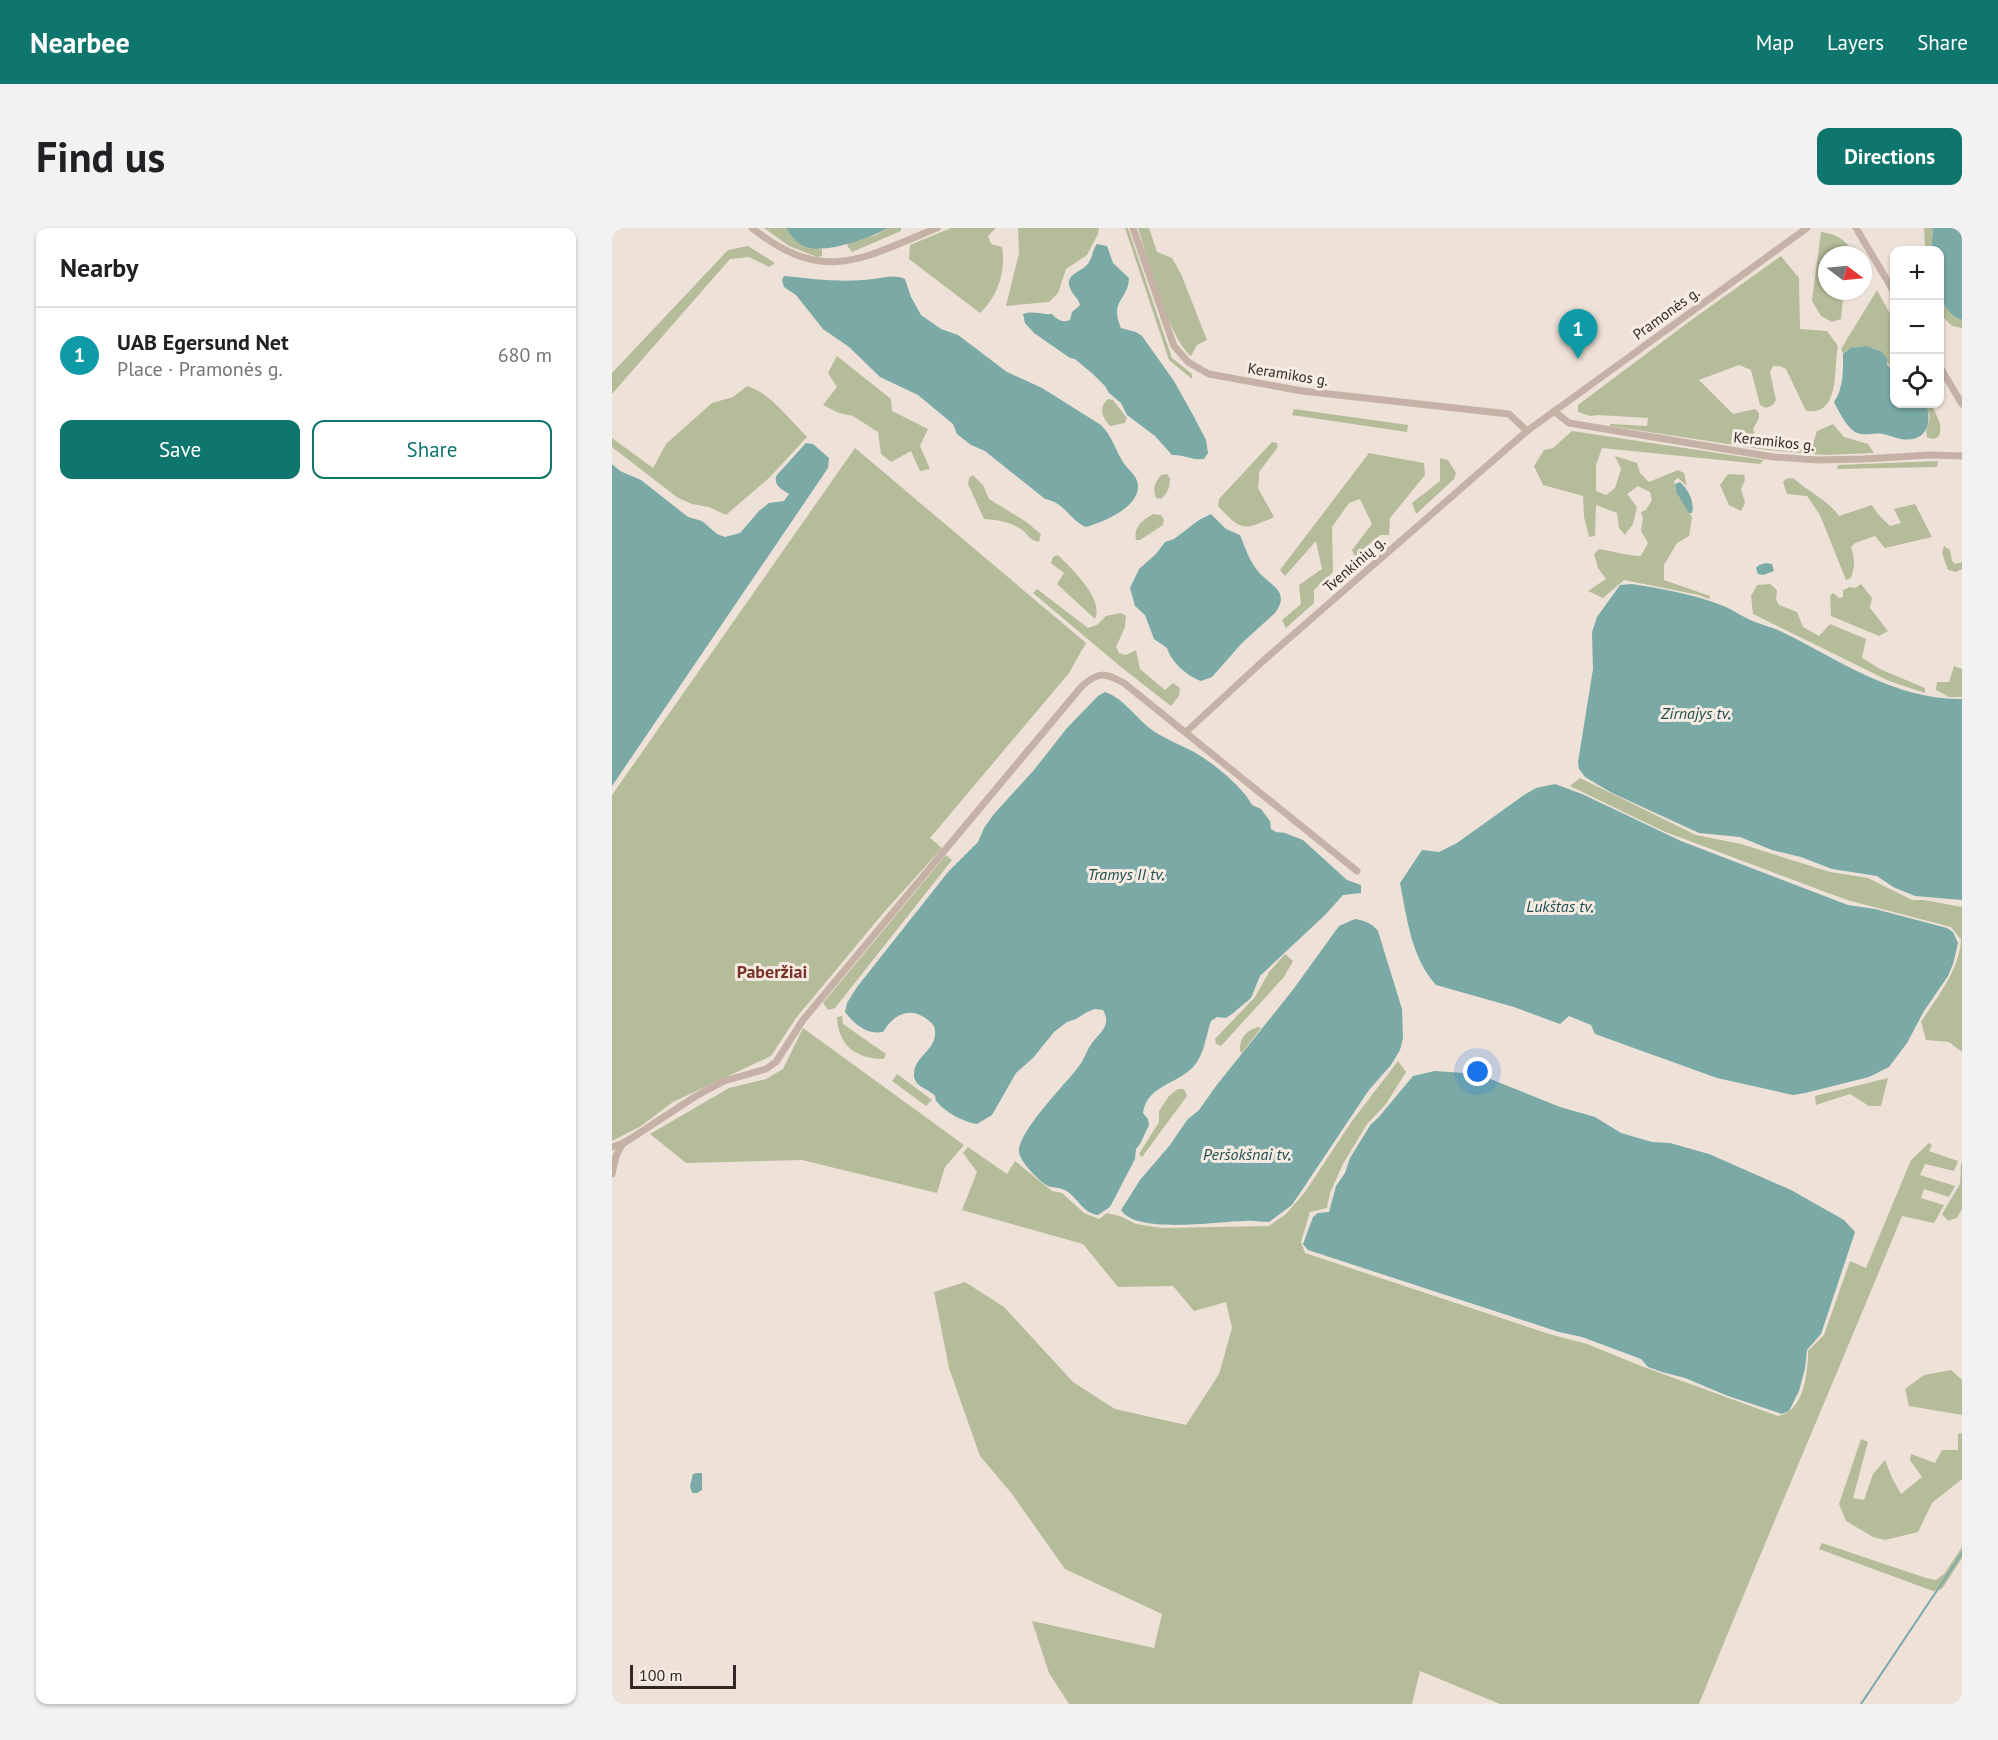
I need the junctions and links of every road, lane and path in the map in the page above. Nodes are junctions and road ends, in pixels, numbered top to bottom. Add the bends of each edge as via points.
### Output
1 (752, 228) edge
2 (937, 228) edge
3 (1133, 228) edge
4 (1807, 228) edge
5 (1856, 228) edge
6 (1890, 285) edge
7 (1944, 374) edge
8 (1962, 404) edge
9 (1554, 411) junction
10 (1542, 420) joint
11 (1527, 431) junction
12 (1962, 456) edge
13 (1186, 732) junction
14 (1357, 872) dead end
15 (624, 1143) junction
16 (612, 1147) edge
17 (612, 1174) edge

1 - 2 street via 796,256 845,261
3 - 11 street, Keramikos g. via 1170,337 1180,354 1197,369 1302,391 1509,414
4 - 9 street, Pramonės g.
5 - 6 street
7 - 8 street
9 - 10 street, Pramonės g.
9 - 12 street, Keramikos g. via 1569,423 1773,457
10 - 11 street, Tvenkinių g.
11 - 13 street, Tvenkinių g.
13 - 14 street
13 - 15 street via 1124,683 1108,675 1091,678 803,1020 776,1062 766,1069 724,1081
15 - 16 street
15 - 17 street

